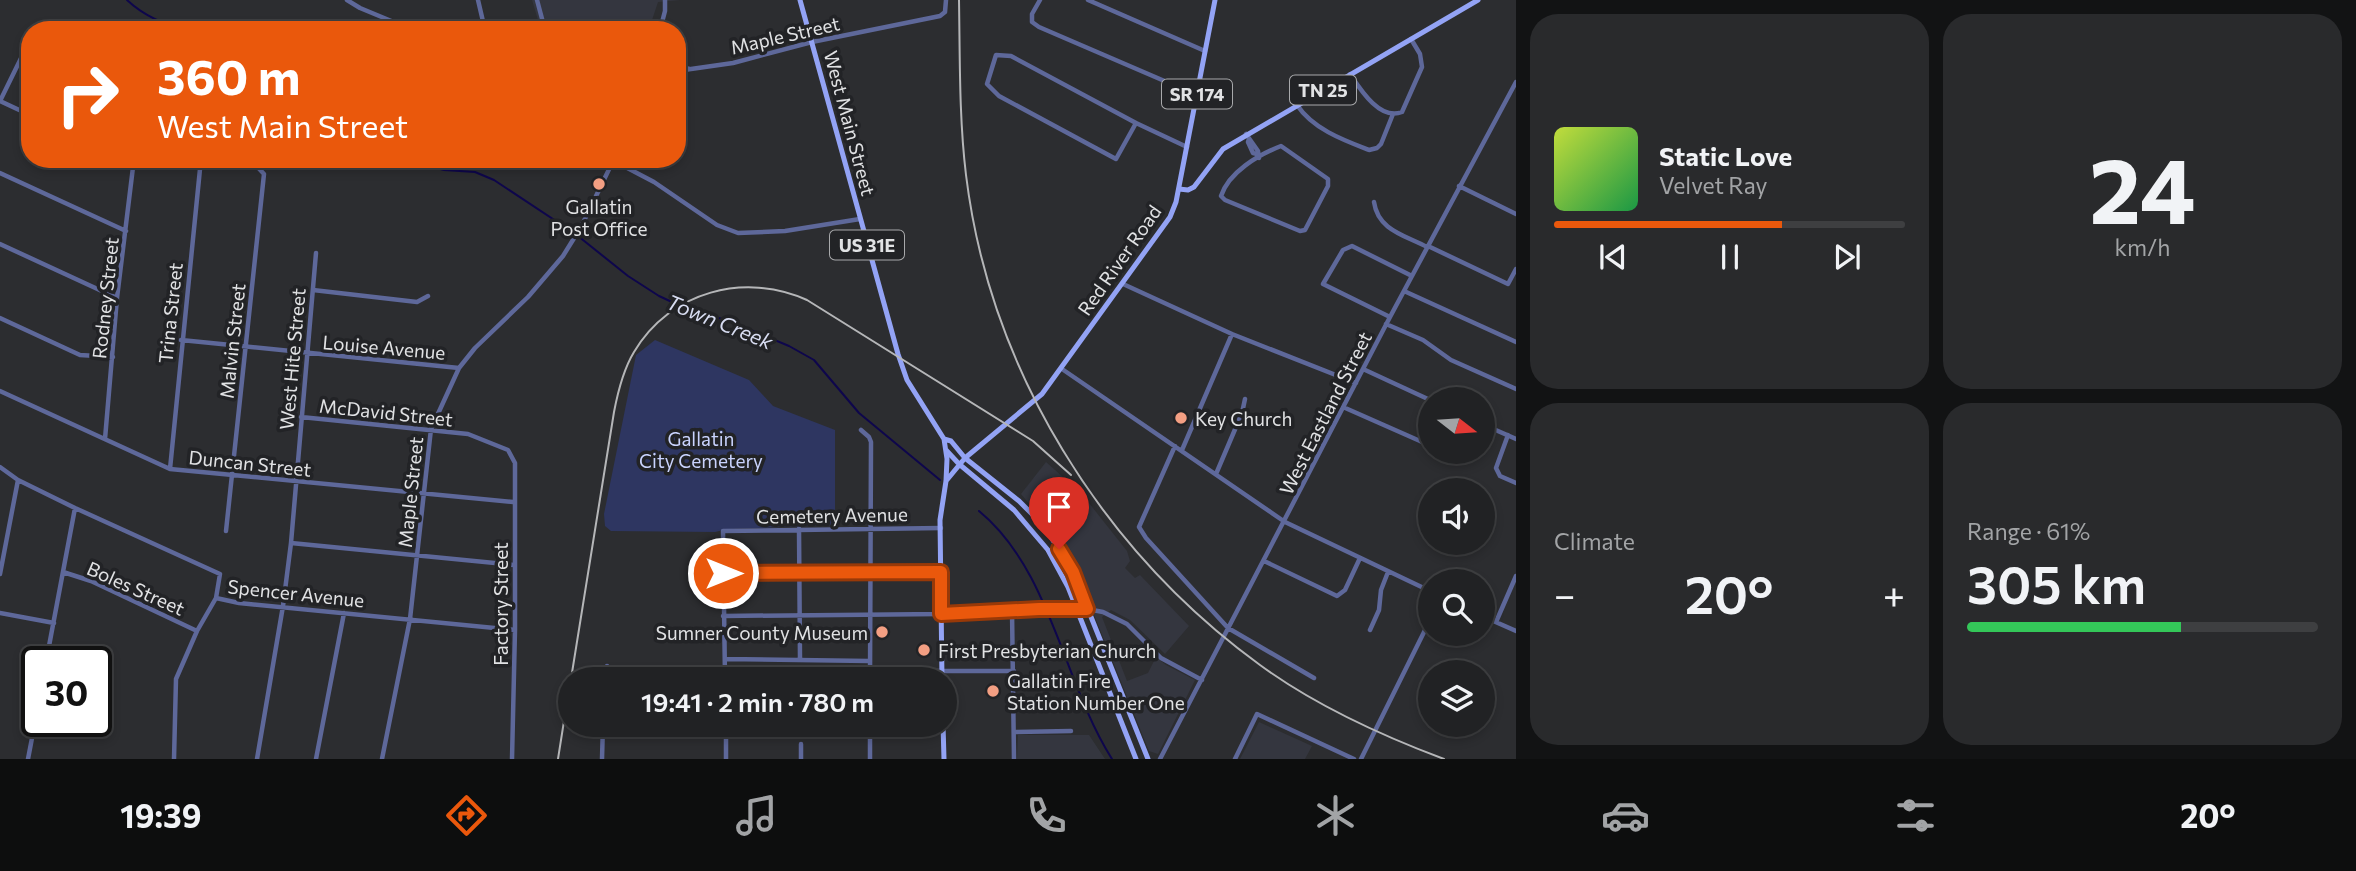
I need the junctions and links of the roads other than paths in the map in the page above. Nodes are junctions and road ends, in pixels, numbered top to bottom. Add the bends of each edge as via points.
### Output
1 (347, 0) edge
2 (478, 0) edge
3 (537, 0) edge
4 (665, 0) edge
5 (800, 0) edge
6 (946, 0) edge
7 (1040, 0) edge
8 (1088, 0) edge
9 (1215, 0) edge
10 (1478, 0) edge
11 (391, 21) edge
12 (483, 21) edge
13 (543, 21) edge
14 (662, 21) edge
15 (1411, 39) junction
16 (812, 42) junction
17 (1206, 51) junction
18 (21, 58) edge
19 (686, 68) edge
20 (689, 69) junction
21 (686, 70) edge
22 (1349, 74) junction
23 (1516, 82) edge
24 (1197, 95) junction
25 (0, 101) edge
26 (1297, 105) junction
27 (21, 112) edge
28 (1392, 114) junction
29 (1136, 123) junction
30 (1247, 137) junction
31 (1187, 146) junction
32 (1258, 156) junction
33 (133, 168) edge
34 (200, 168) edge
35 (258, 168) edge
36 (610, 168) edge
37 (629, 168) edge
38 (0, 173) edge
39 (1459, 186) junction
40 (1179, 189) junction
41 (1374, 202) dead end
42 (1516, 214) edge
43 (860, 219) junction
44 (126, 231) junction
45 (0, 244) edge
46 (1427, 246) junction
47 (316, 253) dead end
48 (1516, 270) edge
49 (1412, 276) junction
50 (1123, 284) junction
51 (313, 290) junction
52 (1404, 291) junction
53 (428, 296) dead end
54 (117, 298) junction
55 (1390, 317) junction
56 (0, 318) edge
57 (1387, 324) junction
58 (1232, 334) junction
59 (181, 340) junction
60 (1516, 342) edge
61 (245, 347) junction
62 (307, 354) junction
63 (113, 357) junction
64 (459, 368) junction
65 (1062, 369) junction
66 (1363, 369) junction
67 (1356, 383) junction
68 (1516, 389) edge
69 (0, 391) edge
70 (1418, 394) edge
71 (1245, 399) dead end
72 (1343, 407) junction
73 (301, 417) junction
74 (430, 429) junction
75 (861, 430) dead end
76 (1495, 430) edge
77 (1508, 435) junction
78 (105, 439) junction
79 (944, 439) junction
80 (1516, 439) edge
81 (1418, 440) edge
82 (1175, 446) junction
83 (944, 448) junction
84 (508, 450) joint
85 (1182, 450) junction
86 (965, 458) junction
87 (959, 464) junction
88 (0, 467) edge
89 (170, 469) junction
90 (231, 474) junction
91 (1216, 474) junction
92 (18, 480) junction
93 (946, 481) junction
94 (295, 482) junction
95 (1516, 483) edge
96 (423, 493) junction
97 (513, 502) junction
98 (75, 508) junction
99 (1041, 522) junction
100 (1285, 522) junction
101 (869, 528) junction
102 (941, 528) junction
103 (799, 529) junction
104 (226, 531) dead end
105 (1032, 531) junction
106 (291, 543) junction
107 (417, 555) junction
108 (1360, 558) junction
109 (1264, 561) junction
110 (514, 565) junction
111 (63, 572) junction
112 (870, 572) junction
113 (941, 572) junction
114 (1388, 572) junction
115 (723, 573) junction
116 (799, 573) junction
117 (0, 574) edge
118 (1516, 576) edge
119 (1418, 586) edge
120 (216, 598) junction
121 (283, 606) junction
122 (1076, 608) junction
123 (1087, 609) junction
124 (1012, 610) junction
125 (0, 613) edge
126 (345, 613) junction
127 (941, 614) junction
128 (869, 615) junction
129 (723, 616) junction
130 (798, 617) junction
131 (410, 619) junction
132 (1496, 622) joint
133 (54, 624) junction
134 (1228, 628) junction
135 (515, 630) junction
136 (1370, 630) dead end
137 (197, 631) junction
138 (1516, 631) edge
139 (1418, 645) edge
140 (49, 646) edge
141 (725, 659) junction
142 (800, 660) junction
143 (869, 661) junction
144 (725, 667) edge
145 (870, 667) edge
146 (942, 667) edge
147 (957, 670) edge
148 (1014, 671) junction
149 (1314, 678) dead end
150 (1202, 680) junction
151 (1071, 731) dead end
152 (1013, 732) junction
153 (32, 737) edge
154 (603, 737) edge
155 (726, 737) edge
156 (870, 737) edge
157 (943, 737) edge
158 (802, 744) dead end
159 (28, 759) edge
160 (174, 759) edge
161 (257, 759) edge
162 (316, 759) edge
163 (382, 759) edge
164 (512, 759) edge
165 (602, 759) edge
166 (726, 759) edge
167 (801, 759) edge
168 (870, 759) edge
169 (944, 759) edge
170 (1014, 759) edge
171 (1136, 759) edge
172 (1148, 759) edge
173 (1160, 759) edge
174 (1235, 759) edge
175 (1354, 759) edge
176 (1362, 759) edge

1 - 11 street
2 - 12 street
3 - 13 street
4 - 14 street
5 - 16 main road, US 31E
6 - 16 street, Maple Street via 940,16
7 - 24 street via 1032,14 1032,22 1040,27
8 - 17 street
9 - 17 main road, SR 174
10 - 15 main road, Red River Road / TN 25
15 - 22 main road, Red River Road / TN 25
15 - 28 street via 1422,67 1405,106
16 - 20 street, Maple Street via 733,63
16 - 43 main road, West Main Street / US 31E
17 - 24 main road, SR 174
18 - 25 street
19 - 20 street
20 - 21 street, Maple Street
22 - 26 main road, Red River Road / TN 25
22 - 28 street via 1367,99
23 - 39 street, West Eastland Street
24 - 31 main road, SR 174
25 - 27 street
26 - 28 street via 1321,128 1369,150 1381,145
26 - 30 main road, Red River Road / TN 25
29 - 29 street via 1011,56 996,55 987,85 999,96 1107,155 1116,159
29 - 31 street
30 - 32 street
30 - 40 main road, Red River Road / TN 25 via 1223,149 1194,187
31 - 40 main road, SR 174
32 - 32 street via 1281,146 1328,179 1305,230 1222,198 1231,178
33 - 44 street, Rodney Street
34 - 59 street, Trina Street
35 - 61 street, Malvin Street via 264,174
36 - 64 street, Maple Street via 562,257
37 - 43 street via 717,225 738,233
38 - 44 street
39 - 42 street
39 - 46 street, West Eastland Street
40 - 50 main road, Red River Road via 1170,217
41 - 46 street via 1384,224
43 - 79 main road, West Main Street / US 31E via 904,374
44 - 54 street, Rodney Street
45 - 54 street
46 - 48 street via 1508,284
46 - 49 street, West Eastland Street
47 - 51 street, West Hite Street
49 - 52 street, West Eastland Street
49 - 55 street via 1352,246 1343,250 1323,284
50 - 58 street
50 - 65 main road, Red River Road
51 - 53 street via 417,302
51 - 62 street, West Hite Street
52 - 55 street, West Eastland Street
52 - 60 street
54 - 63 street, Rodney Street
55 - 57 street, West Eastland Street
56 - 63 street via 80,355
57 - 66 street, West Eastland Street
57 - 68 street
58 - 67 street
58 - 85 street
59 - 61 street, Louise Avenue
59 - 89 street, Trina Street
61 - 62 street, Louise Avenue
61 - 90 street, Malvin Street
62 - 64 street, Louise Avenue
62 - 73 street, West Hite Street
63 - 78 street, Rodney Street
64 - 74 street, Maple Street
65 - 82 street
65 - 86 main road, Red River Road via 1036,401
66 - 67 street, West Eastland Street
66 - 70 street
67 - 72 street, West Eastland Street
69 - 78 street, Duncan Street
71 - 91 street
72 - 81 street
72 - 100 street, West Eastland Street
73 - 74 street, McDavid Street
73 - 94 street, West Hite Street
74 - 84 street, McDavid Street via 468,434
74 - 96 street, Maple Street
75 - 101 street via 871,442
76 - 77 street
77 - 80 street
77 - 95 street via 1496,468
78 - 89 street, Duncan Street
79 - 83 main road
79 - 86 main road, US 31E
82 - 85 street
82 - 134 street via 1139,527
83 - 87 main road
83 - 93 main road
84 - 97 street, Factory Street via 515,463
85 - 91 street
86 - 87 main road, Red River Road
86 - 99 main road, US 31E
87 - 93 main road, Red River Road
87 - 105 main road
88 - 92 street, Spencer Avenue
89 - 90 street, Duncan Street
90 - 94 street, Duncan Street
90 - 104 street, Malvin Street
91 - 100 street
92 - 98 street, Spencer Avenue
92 - 117 street
93 - 102 main road
94 - 96 street, Duncan Street
94 - 106 street, West Hite Street
96 - 97 street, Duncan Street
96 - 107 street, Maple Street
97 - 110 street, Factory Street
98 - 111 street
98 - 120 street, Spencer Avenue via 218,571
99 - 105 main road
99 - 123 main road, US 31E via 1073,572
100 - 108 street
100 - 109 street, West Eastland Street
101 - 102 street, Cemetery Avenue
101 - 103 street, Cemetery Avenue
101 - 112 street
102 - 113 main road
103 - 115 street, Cemetery Avenue via 723,531
103 - 116 street
105 - 122 main road via 1048,550
106 - 107 street
106 - 121 street, West Hite Street
107 - 110 street
107 - 131 street, Maple Street
108 - 109 street via 1345,590 1337,596
108 - 114 street
109 - 134 street, West Eastland Street
110 - 135 street, Factory Street
111 - 133 street
111 - 137 street, Boles Street
112 - 113 street
112 - 116 street
112 - 128 street
113 - 127 main road
114 - 119 street
114 - 136 street
115 - 116 street
115 - 129 street
116 - 130 street
118 - 132 street
120 - 121 street, Spencer Avenue
120 - 137 street
121 - 126 street, Spencer Avenue
121 - 161 street, West Hite Street
122 - 123 street
122 - 124 street
122 - 171 main road
123 - 150 street via 1127,624 1161,658
123 - 172 main road, US 31E
124 - 127 street
124 - 148 street
125 - 133 street
126 - 131 street, Spencer Avenue
126 - 162 street
127 - 128 street
127 - 146 main road
128 - 130 street
128 - 143 street
129 - 130 street
129 - 141 street
130 - 142 street
131 - 135 street, Spencer Avenue
131 - 163 street, Maple Street
132 - 138 street
133 - 140 street
134 - 149 street
134 - 150 street, West Eastland Street
135 - 164 street, Factory Street
137 - 160 street via 176,679
139 - 176 street
141 - 142 street
141 - 144 street
142 - 143 street
143 - 145 street
147 - 148 street
148 - 152 street
150 - 173 street, West Eastland Street
151 - 152 street
152 - 170 street
153 - 159 street
154 - 165 street
155 - 166 street
156 - 168 street
157 - 169 main road
158 - 167 street
174 - 175 street via 1257,714

